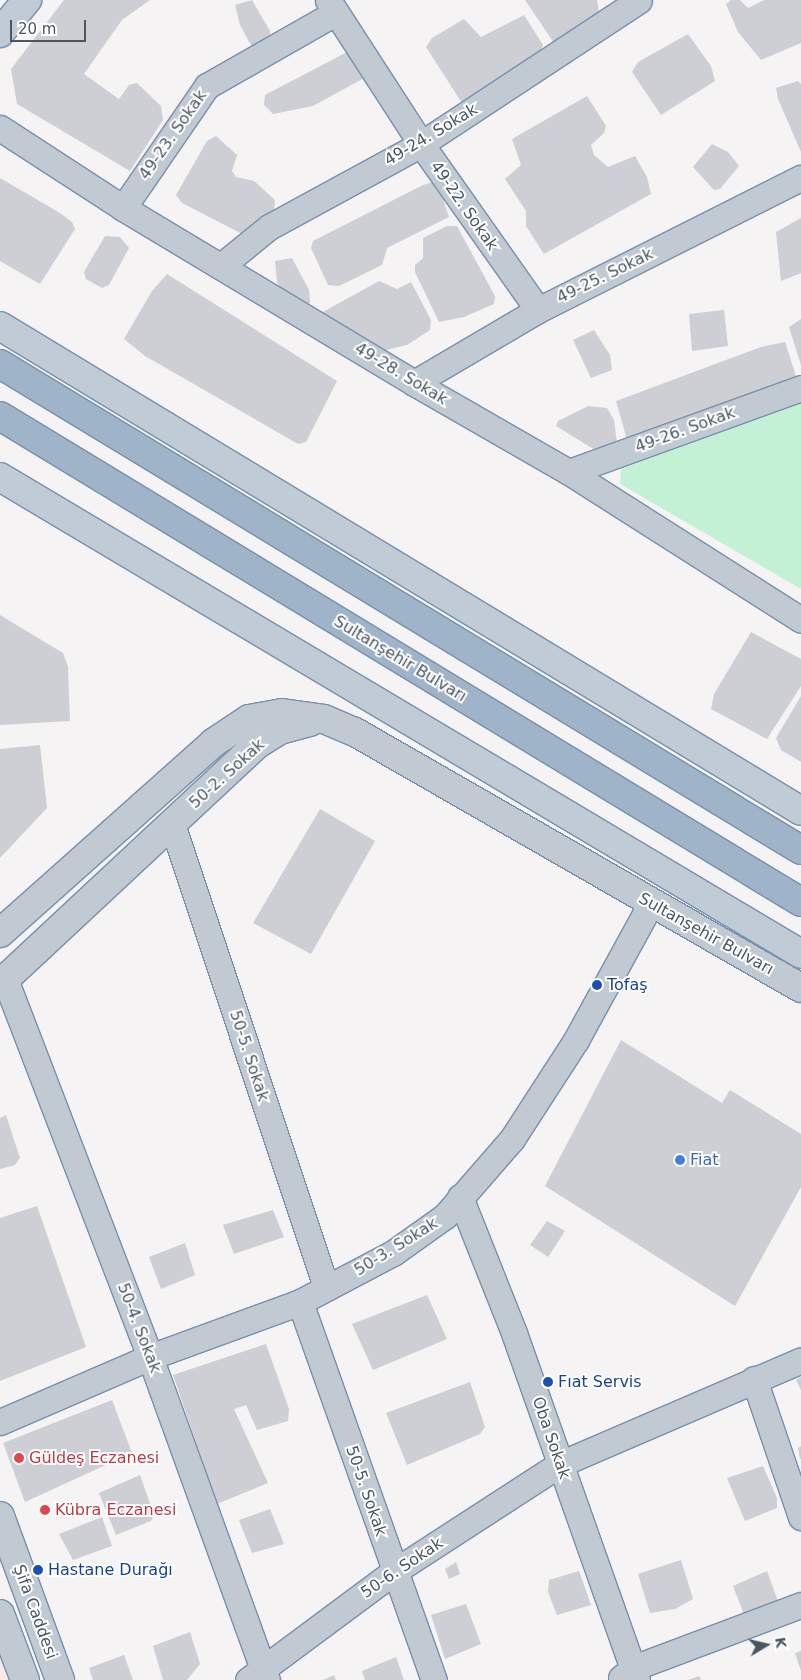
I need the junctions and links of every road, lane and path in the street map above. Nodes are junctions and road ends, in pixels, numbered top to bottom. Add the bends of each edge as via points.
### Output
1 (27, 0) edge
2 (640, 0) edge
3 (332, 6) edge
4 (0, 33) edge
5 (0, 128) edge
6 (421, 144) junction
7 (801, 178) edge
8 (123, 208) junction
9 (221, 266) junction
10 (538, 310) junction
11 (0, 326) edge
12 (0, 364) edge
13 (414, 383) junction
14 (801, 388) edge
15 (0, 416) edge
16 (569, 472) junction
17 (3, 480) edge
18 (801, 620) edge
19 (324, 719) junction
20 (801, 811) edge
21 (172, 824) junction
22 (801, 850) edge
23 (801, 902) edge
24 (650, 903) junction
25 (0, 933) edge
26 (801, 954) edge
27 (2, 981) edge
28 (801, 988) edge
29 (460, 1197) junction
30 (326, 1288) junction
31 (300, 1302) junction
32 (150, 1357) junction
33 (801, 1360) edge
34 (754, 1378) junction
35 (0, 1422) edge
36 (560, 1464) junction
37 (0, 1516) edge
38 (801, 1517) edge
39 (395, 1571) junction
40 (801, 1605) edge
41 (0, 1614) edge
42 (259, 1676) edge
43 (630, 1676) edge
44 (25, 1680) edge
45 (60, 1680) edge
46 (434, 1680) edge

1 - 4 main road
2 - 6 street, 49-24. Sokak
3 - 6 street, 49-22. Sokak
3 - 8 street, 49-23. Sokak via 207,86
5 - 8 street, 49-28. Sokak
6 - 9 street, 49-24. Sokak via 268,227
6 - 10 street, 49-22. Sokak
7 - 10 street, 49-25. Sokak
8 - 9 street, 49-28. Sokak
9 - 13 street, 49-28. Sokak
10 - 13 street, 49-25. Sokak
11 - 20 main road
12 - 22 highway
13 - 16 street, 49-28. Sokak
14 - 16 street, 49-26. Sokak
15 - 23 highway, Sultanşehir Bulvarı
16 - 18 street, 49-28. Sokak
17 - 26 main road, Sultanşehir Bulvarı
19 - 21 street, 50-2. Sokak via 280,730 256,745
19 - 24 street, Sultanşehir Bulvarı via 355,732
19 - 25 street, 50-2. Sokak via 282,713 248,719 213,743
21 - 27 street, 50-2. Sokak
21 - 30 street, 50-5. Sokak
24 - 28 street, Sultanşehir Bulvarı
24 - 29 street, 50-3. Sokak via 576,1040 518,1130
27 - 32 street, 50-4. Sokak
29 - 30 street, 50-3. Sokak via 445,1216 393,1253
29 - 36 street, Oba Sokak via 514,1333
30 - 31 street, 50-3. Sokak
31 - 32 street, 50-3. Sokak
31 - 39 street, 50-5. Sokak
32 - 35 street, 50-3. Sokak
32 - 42 street, 50-4. Sokak
33 - 34 street, 50-6. Sokak
34 - 36 street, 50-6. Sokak
34 - 38 street
36 - 39 street, 50-6. Sokak
36 - 43 street, Oba Sokak
37 - 45 street, Şifa Caddesi
39 - 42 street, 50-6. Sokak
39 - 46 street, 50-5. Sokak
40 - 43 street
41 - 44 street, Şifa Caddesi

